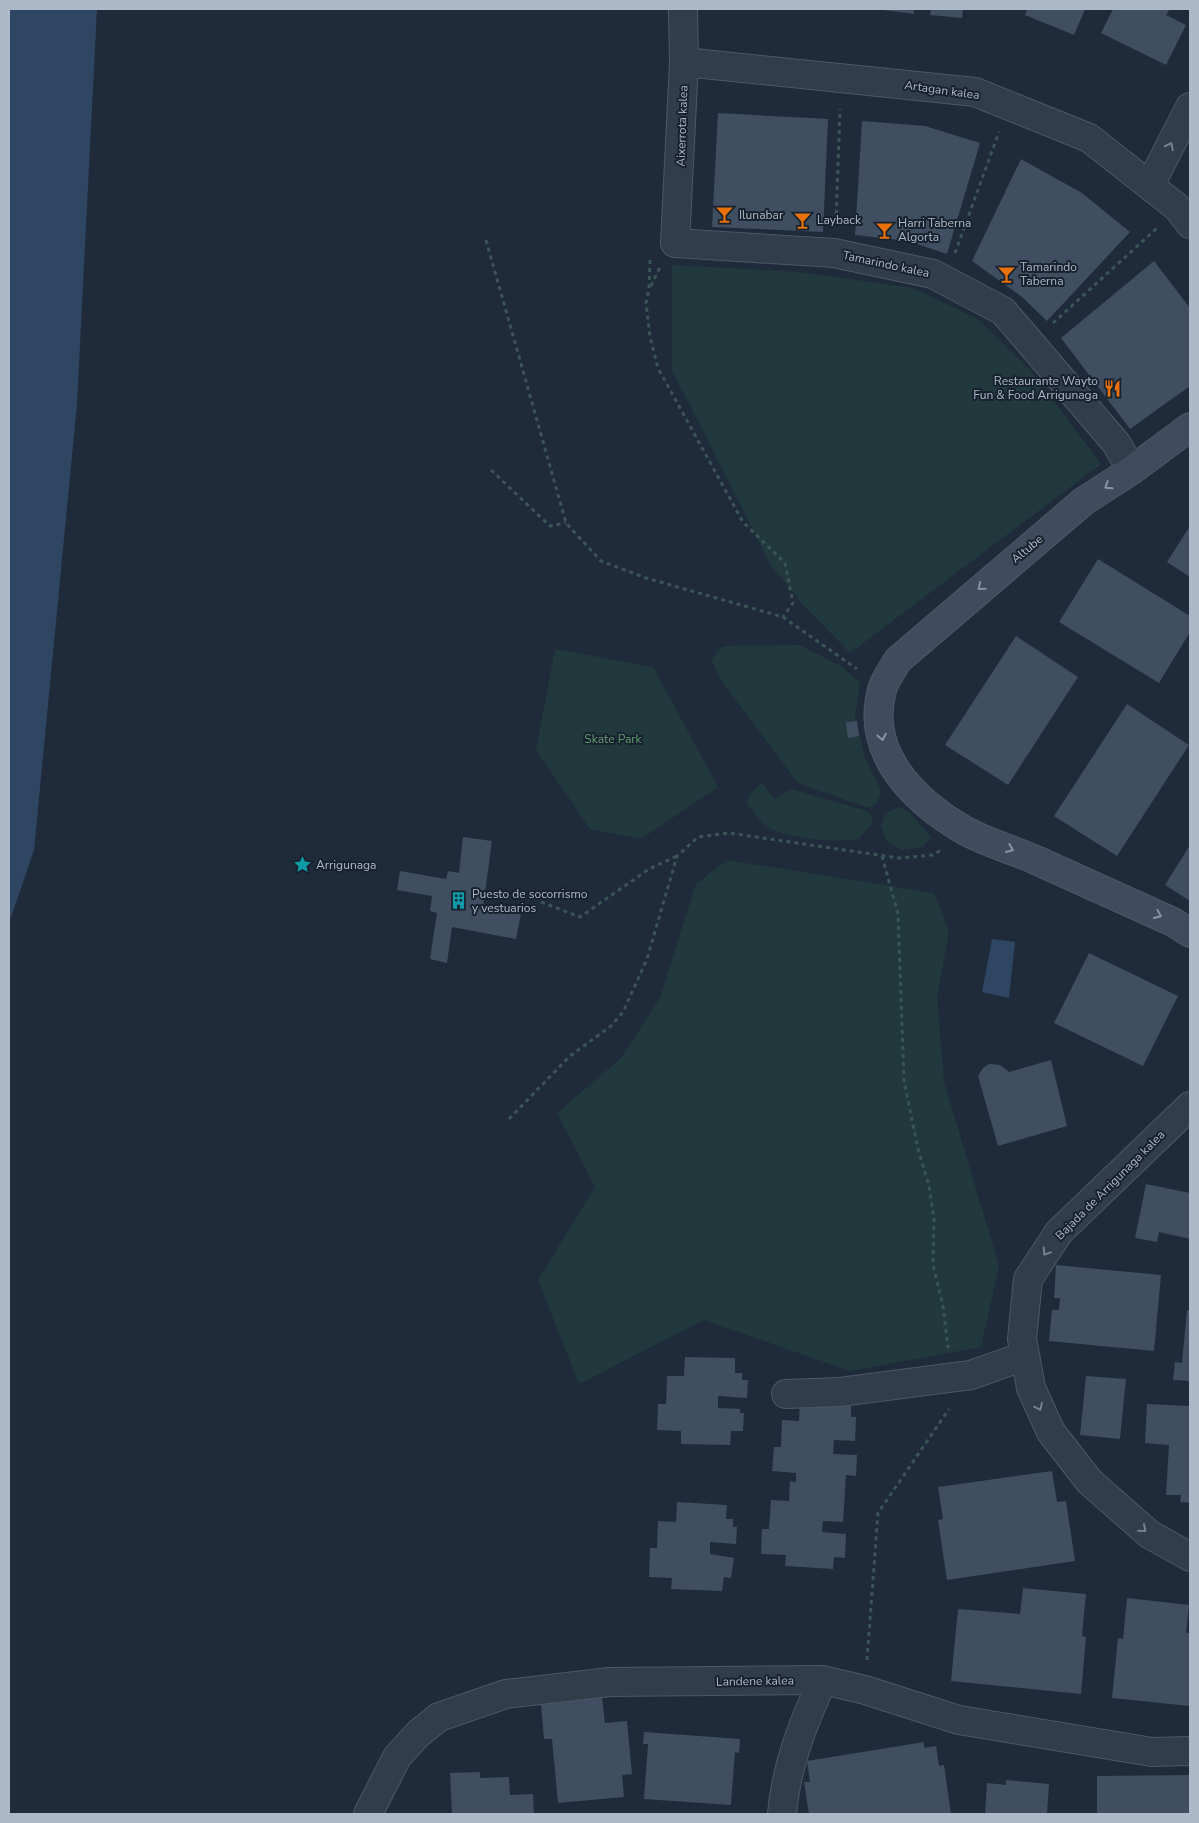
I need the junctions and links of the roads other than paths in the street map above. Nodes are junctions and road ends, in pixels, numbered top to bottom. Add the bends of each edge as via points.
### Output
1 (683, 9) edge
2 (684, 62) junction
3 (1190, 107) edge
4 (1150, 186) junction
5 (1186, 209) edge
6 (675, 243) joint
7 (1190, 427) edge
8 (1132, 470) junction
9 (1190, 932) edge
10 (1190, 1106) edge
11 (1025, 1356) junction
12 (786, 1394) dead end
13 (1190, 1557) edge
14 (824, 1680) junction
15 (1190, 1751) edge
16 (368, 1814) edge
17 (782, 1814) edge

1 - 2 street, Aixerrota kalea
2 - 4 street, Artagan kalea via 975,92 1089,138
2 - 6 street, Aixerrota kalea
4 -> 3 street
4 - 5 street, Artagan kalea
6 - 8 street, Tamarindo kalea via 834,253 933,274 1003,311 1116,443
7 - 8 street, Altube
8 -> 9 street, Altube via 1084,501 898,660 882,689 878,716 884,749 891,765 910,789 965,830
10 -> 11 street, Bajada de Arrigunaga kalea via 1060,1232 1028,1279 1022,1339
11 - 12 street via 972,1375 840,1392
11 -> 13 street, Bajada de Arrigunaga kalea via 1031,1388 1051,1432 1089,1481 1149,1534
14 - 15 street, Landene kalea via 960,1720 1152,1752
14 - 16 street, Landene kalea via 610,1682 506,1694 439,1717 418,1734 397,1757
14 - 17 street via 803,1723 785,1784

